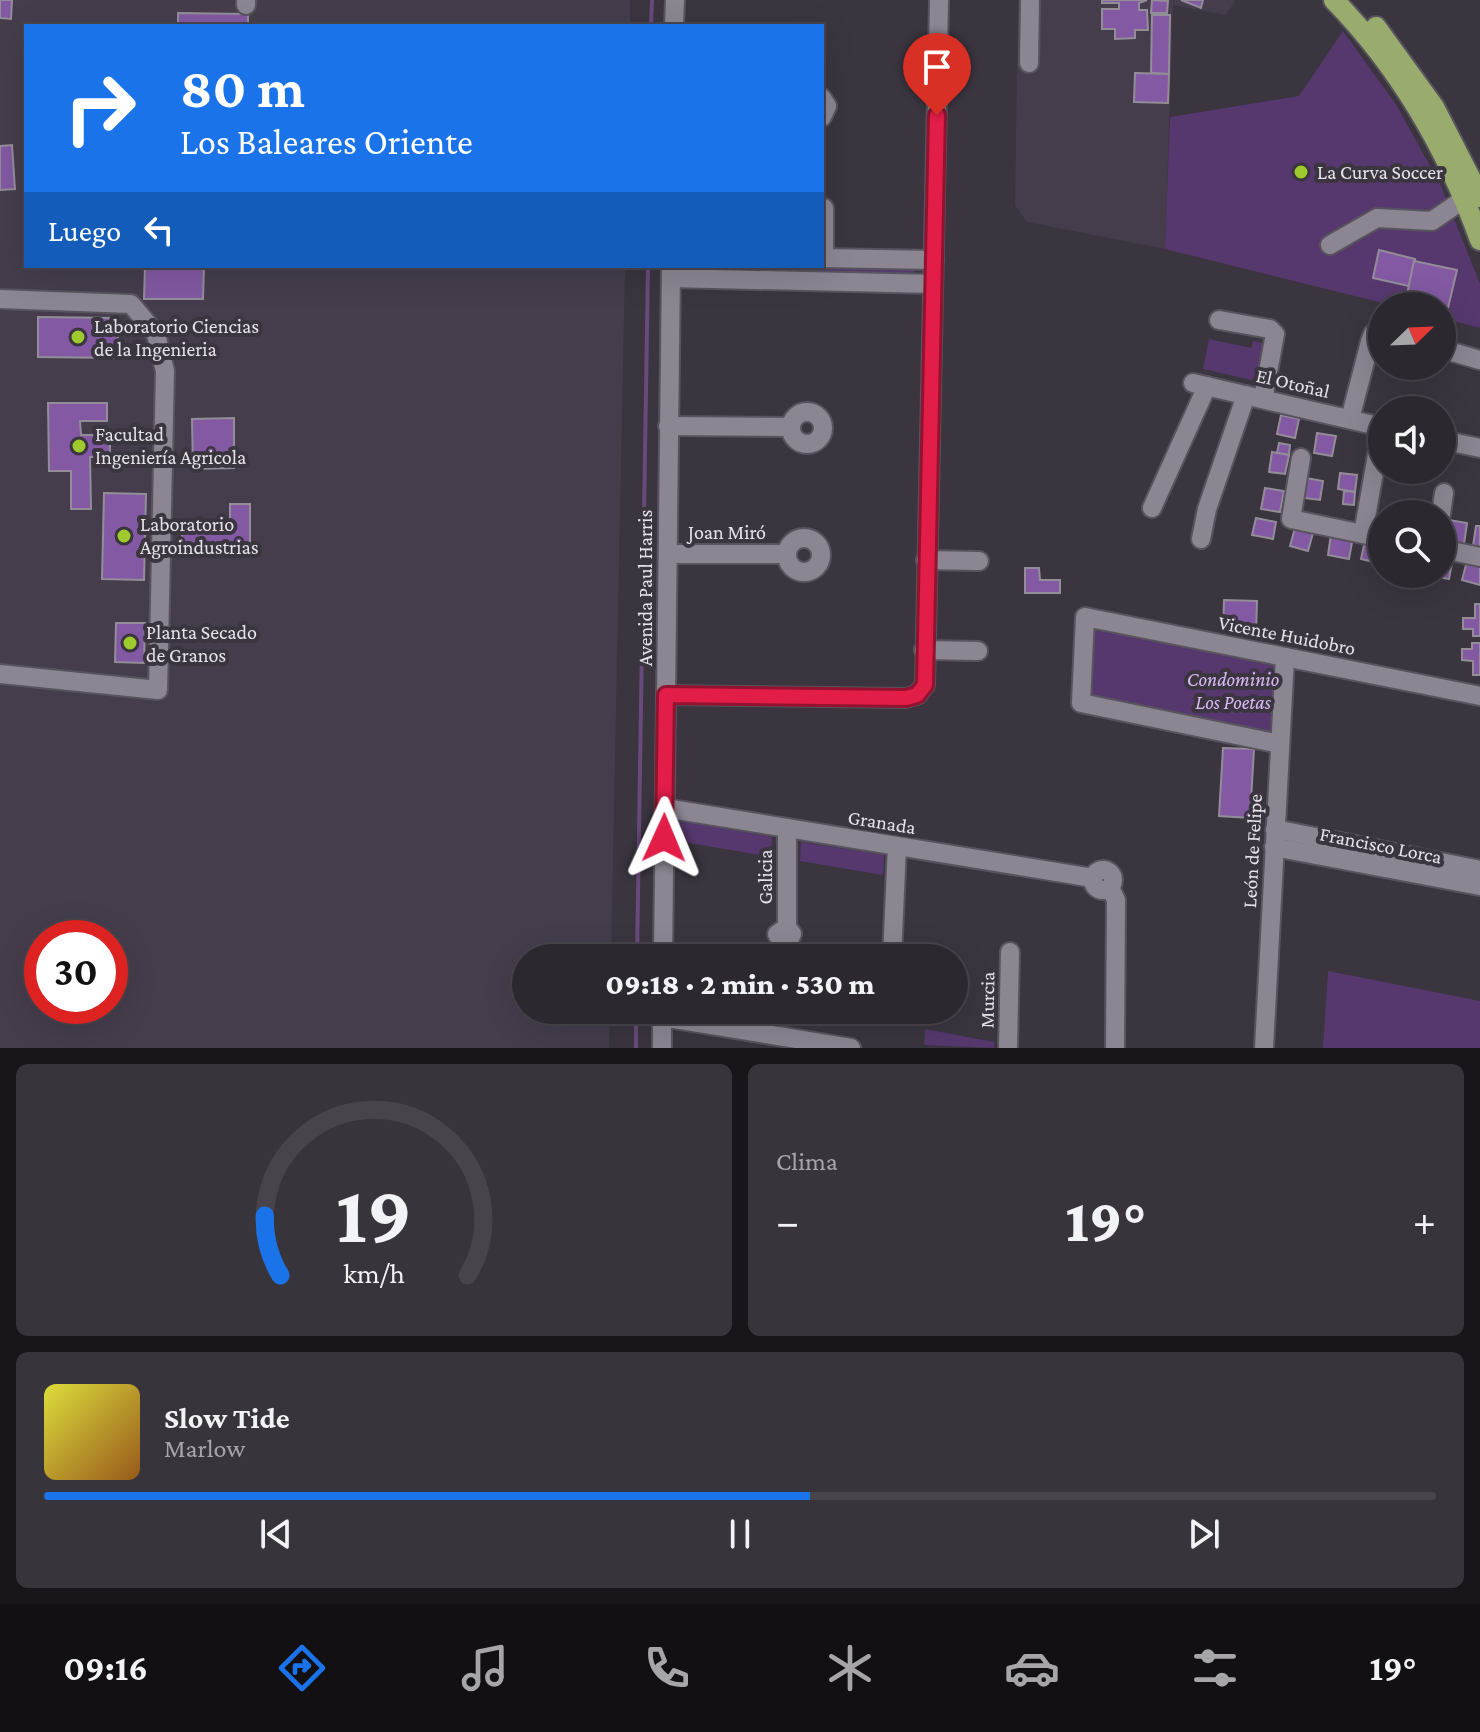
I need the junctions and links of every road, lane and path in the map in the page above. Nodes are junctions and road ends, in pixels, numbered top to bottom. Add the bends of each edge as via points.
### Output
1 (675, 0) edge
2 (939, 0) edge
3 (1030, 0) edge
4 (1334, 0) edge
5 (1353, 0) edge
6 (674, 24) edge
7 (1029, 63) dead end
8 (1472, 198) edge
9 (1480, 240) edge
10 (1330, 245) dead end
11 (824, 258) edge
12 (934, 260) junction
13 (671, 272) edge
14 (933, 284) junction
15 (0, 299) edge
16 (1219, 320) dead end
17 (1368, 350) edge
18 (1456, 353) edge
19 (1480, 360) edge
20 (1255, 397) junction
21 (1350, 419) junction
22 (1368, 424) edge
23 (668, 426) junction
24 (790, 427) dead end
25 (1456, 443) edge
26 (1480, 448) edge
27 (1301, 458) dead end
28 (1372, 484) edge
29 (1444, 493) dead end
30 (1443, 500) edge
31 (1152, 508) dead end
32 (1363, 534) junction
33 (1368, 535) edge
34 (1201, 539) dead end
35 (1456, 552) edge
36 (668, 554) junction
37 (787, 554) dead end
38 (1480, 557) edge
39 (926, 560) junction
40 (979, 561) dead end
41 (924, 650) junction
42 (978, 651) dead end
43 (1285, 657) junction
44 (0, 674) edge
45 (666, 695) junction
46 (1480, 696) edge
47 (1280, 744) junction
48 (665, 808) junction
49 (787, 828) junction
50 (1275, 838) junction
51 (897, 846) junction
52 (1424, 867) junction
53 (1480, 870) edge
54 (1480, 886) edge
55 (787, 927) dead end
56 (663, 944) edge
57 (893, 944) edge
58 (1010, 952) dead end
59 (662, 1024) edge
60 (718, 1024) edge
61 (662, 1048) edge
62 (851, 1048) edge
63 (1008, 1048) edge
64 (1115, 1048) edge
65 (1264, 1048) edge

1 - 6 street
2 - 12 street
3 - 7 street
4 - 8 main road via 1411,98
5 - 8 main road via 1418,81 1450,135
8 - 9 main road
8 - 10 street via 1432,221 1377,218
11 - 12 street
12 - 14 street
13 - 14 street
13 - 23 street, Avenida Paul Harris
14 - 39 street
15 - 44 street via 131,304 156,334 165,371 158,690
16 - 20 street via 1275,334
17 - 21 street
18 - 19 street
20 - 21 street, El Otoñal
20 - 31 street, El Otoñal via 1200,384
20 - 34 street via 1207,509
21 - 22 street, El Otoñal
23 - 24 street
23 - 36 street, Avenida Paul Harris
25 - 26 street
27 - 32 street via 1291,519
28 - 32 street
29 - 30 street
32 - 33 street
35 - 38 street
36 - 37 street, Joan Miró
36 - 45 street, Avenida Paul Harris
39 - 40 street
39 - 41 street
41 - 42 street
41 - 45 street via 925,685 906,698
43 - 46 street, Vicente Huidobro
43 - 47 street, León de Felipe
43 - 47 street, Vicente Huidobro via 1085,617 1081,703
45 - 48 street, Avenida Paul Harris
47 - 50 street, León de Felipe
48 - 49 street, Granada
48 - 56 street, Avenida Paul Harris
49 - 51 street, Granada
49 - 55 street, Galicia
50 - 52 street, Francisco Lorca
50 - 65 street, León de Felipe
51 - 57 street
51 - 64 street, Granada via 1093,878 1107,870 1114,878 1110,888 1116,900
52 - 53 street, Francisco Lorca
52 - 54 street, Francisco Lorca
58 - 63 street, Murcia
59 - 61 street
60 - 62 street

